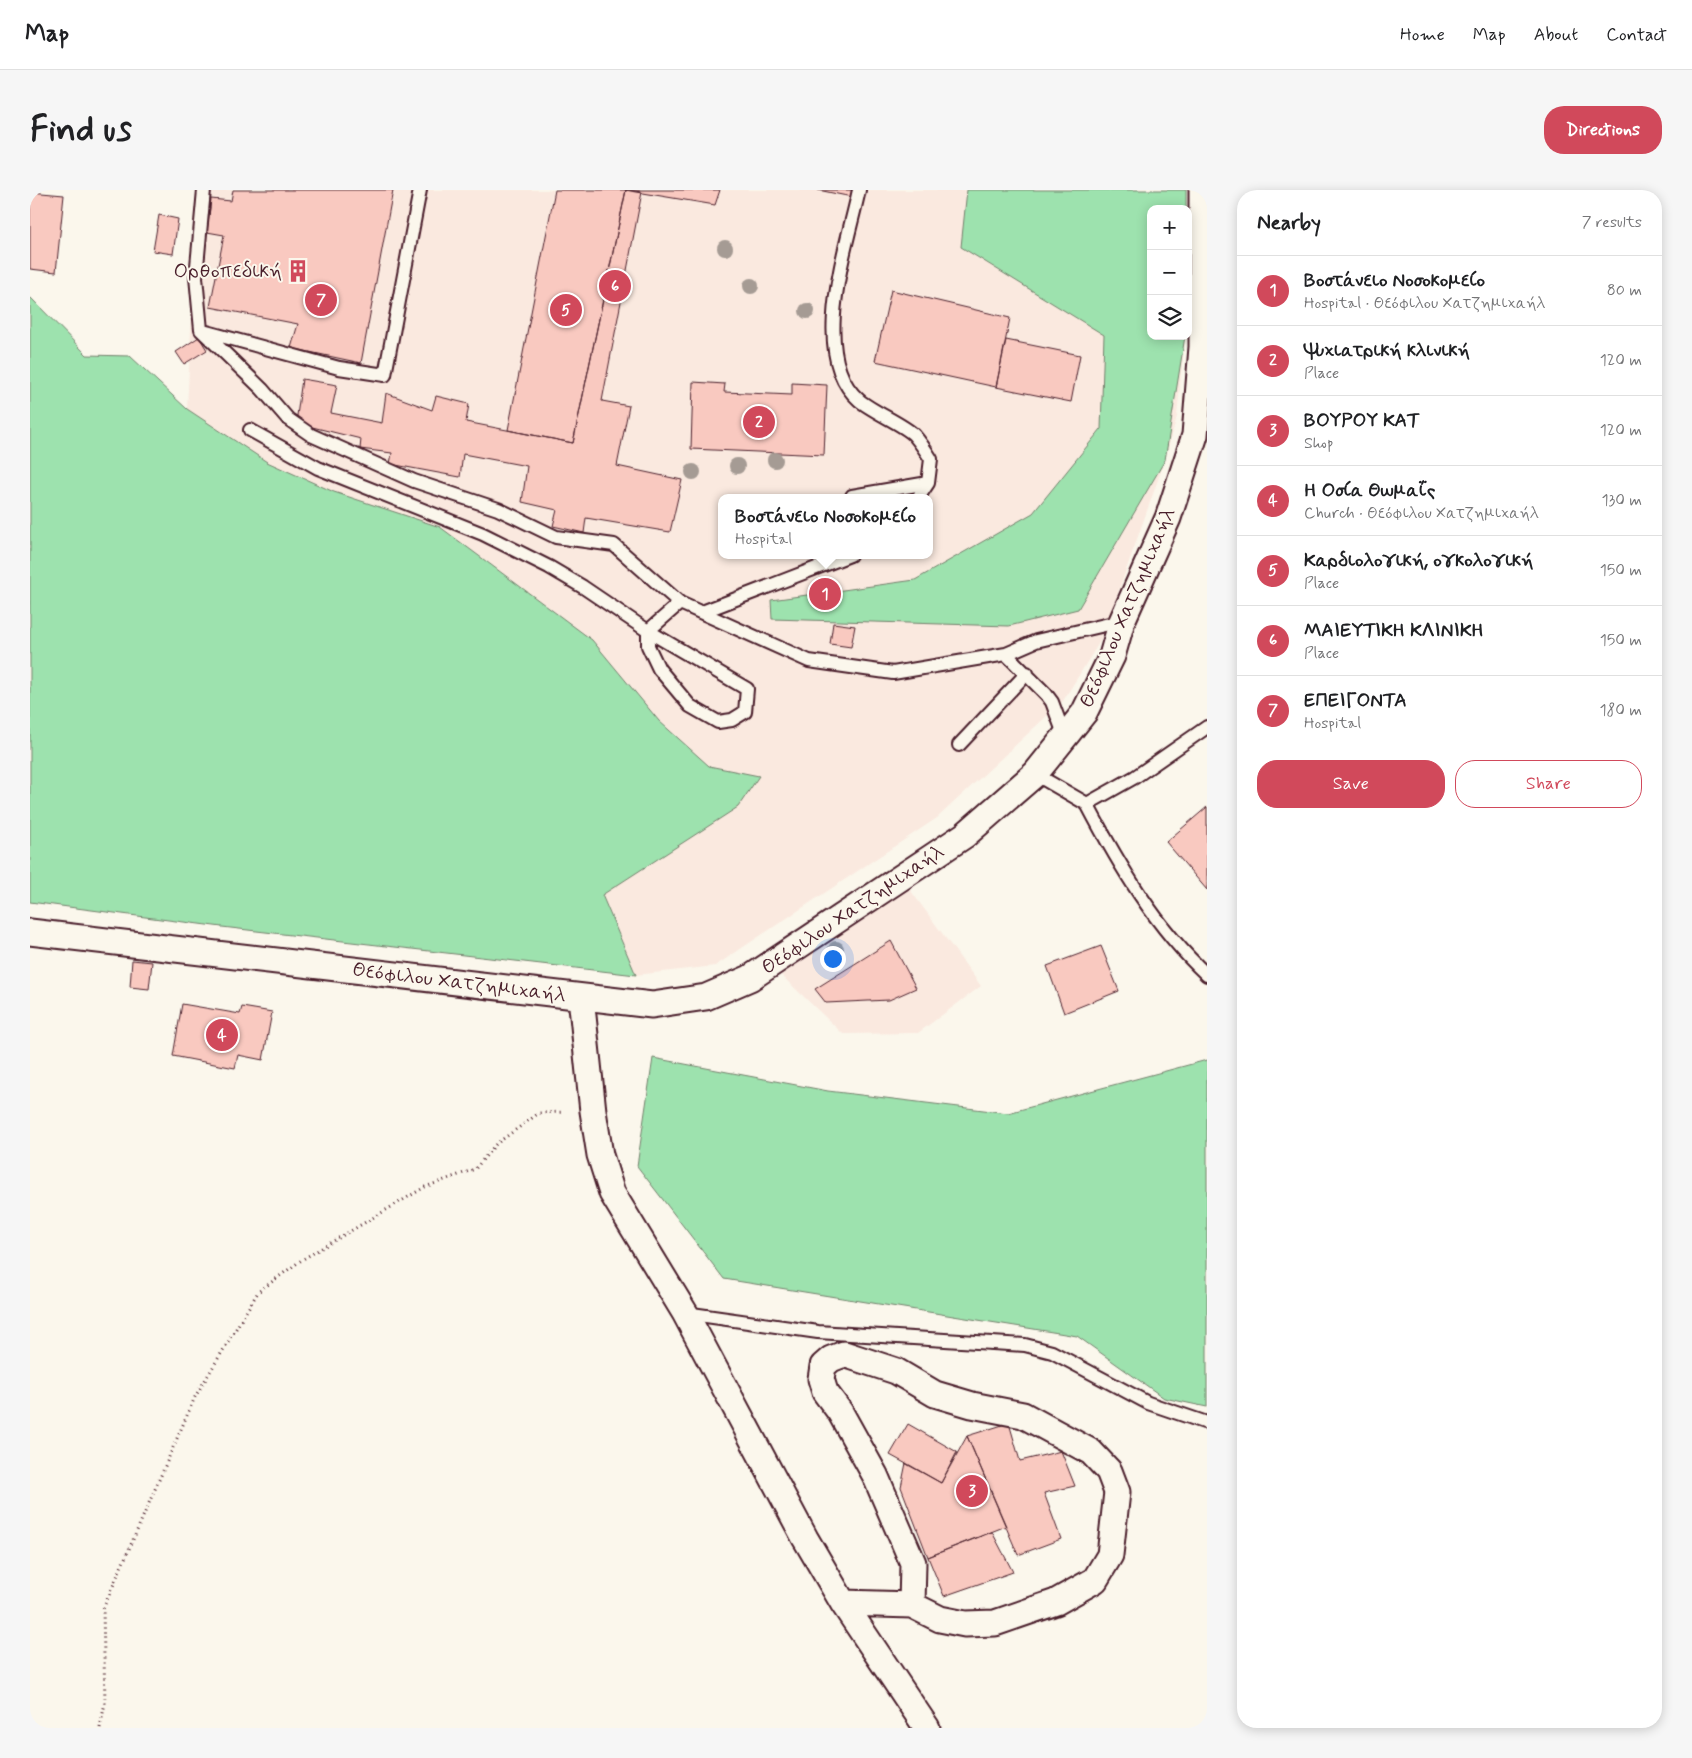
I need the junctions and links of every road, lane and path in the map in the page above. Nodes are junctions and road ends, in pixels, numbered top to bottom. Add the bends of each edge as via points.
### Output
1 (204, 190) edge
2 (420, 190) edge
3 (859, 190) edge
4 (1202, 190) edge
5 (201, 330) junction
6 (250, 430) dead end
7 (928, 483) junction
8 (864, 494) edge
9 (921, 494) edge
10 (840, 559) edge
11 (680, 603) junction
12 (702, 612) junction
13 (1122, 621) junction
14 (648, 631) junction
15 (1006, 654) junction
16 (1027, 673) junction
17 (1207, 728) edge
18 (1065, 737) junction
19 (959, 745) dead end
20 (1035, 774) junction
21 (1087, 804) junction
22 (30, 932) edge
23 (1207, 975) edge
24 (582, 997) junction
25 (593, 1111) junction
26 (685, 1313) junction
27 (1207, 1423) edge
28 (842, 1603) junction
29 (912, 1605) junction
30 (100, 1728) edge
31 (927, 1728) edge

1 - 5 lane via 196,277
2 - 5 lane via 385,375 339,368
3 - 7 lane via 833,308 832,347 840,373 858,399 913,434 932,460
4 - 13 street, Θεόφιλου Χατζημιχαήλ via 1202,347 1195,435 1168,518
5 - 11 lane via 288,419 311,435 414,481 498,509 556,537 614,545
6 - 14 lane via 318,468 483,534 549,567
7 - 8 lane
7 - 9 lane
10 - 12 lane
11 - 12 lane
11 - 14 lane
12 - 15 lane via 809,661 893,673
13 - 15 lane via 1036,641
13 - 18 street, Θεόφιλου Χατζημιχαήλ via 1112,656 1084,714
14 - 14 lane via 747,689 744,712 732,720 718,722 690,706 659,669 648,646
15 - 16 lane
16 - 18 lane via 1052,702
16 - 19 lane
17 - 21 lane via 1135,777
18 - 20 street, Θεόφιλου Χατζημιχαήλ
20 - 21 lane
20 - 24 street, Θεόφιλου Χατζημιχαήλ via 964,835 750,978 706,996 652,1004
21 - 23 lane via 1120,867 1186,956
22 - 24 street, Θεόφιλου Χατζημιχαήλ
24 - 25 street
25 - 26 street via 600,1155 612,1193
25 - 30 path via 539,1113 496,1144 474,1169 425,1187 303,1259 258,1292 195,1397 103,1609 105,1703
26 - 27 lane via 818,1332 1025,1345 1052,1352 1148,1403
26 - 28 street
28 - 29 street
28 - 31 street
29 - 29 street via 940,1619 965,1624 995,1623 1056,1602 1087,1585 1095,1580 1110,1555 1117,1492 1109,1471 1091,1452 1023,1415 935,1394 896,1371 844,1354 824,1366 820,1379 875,1475 913,1563

